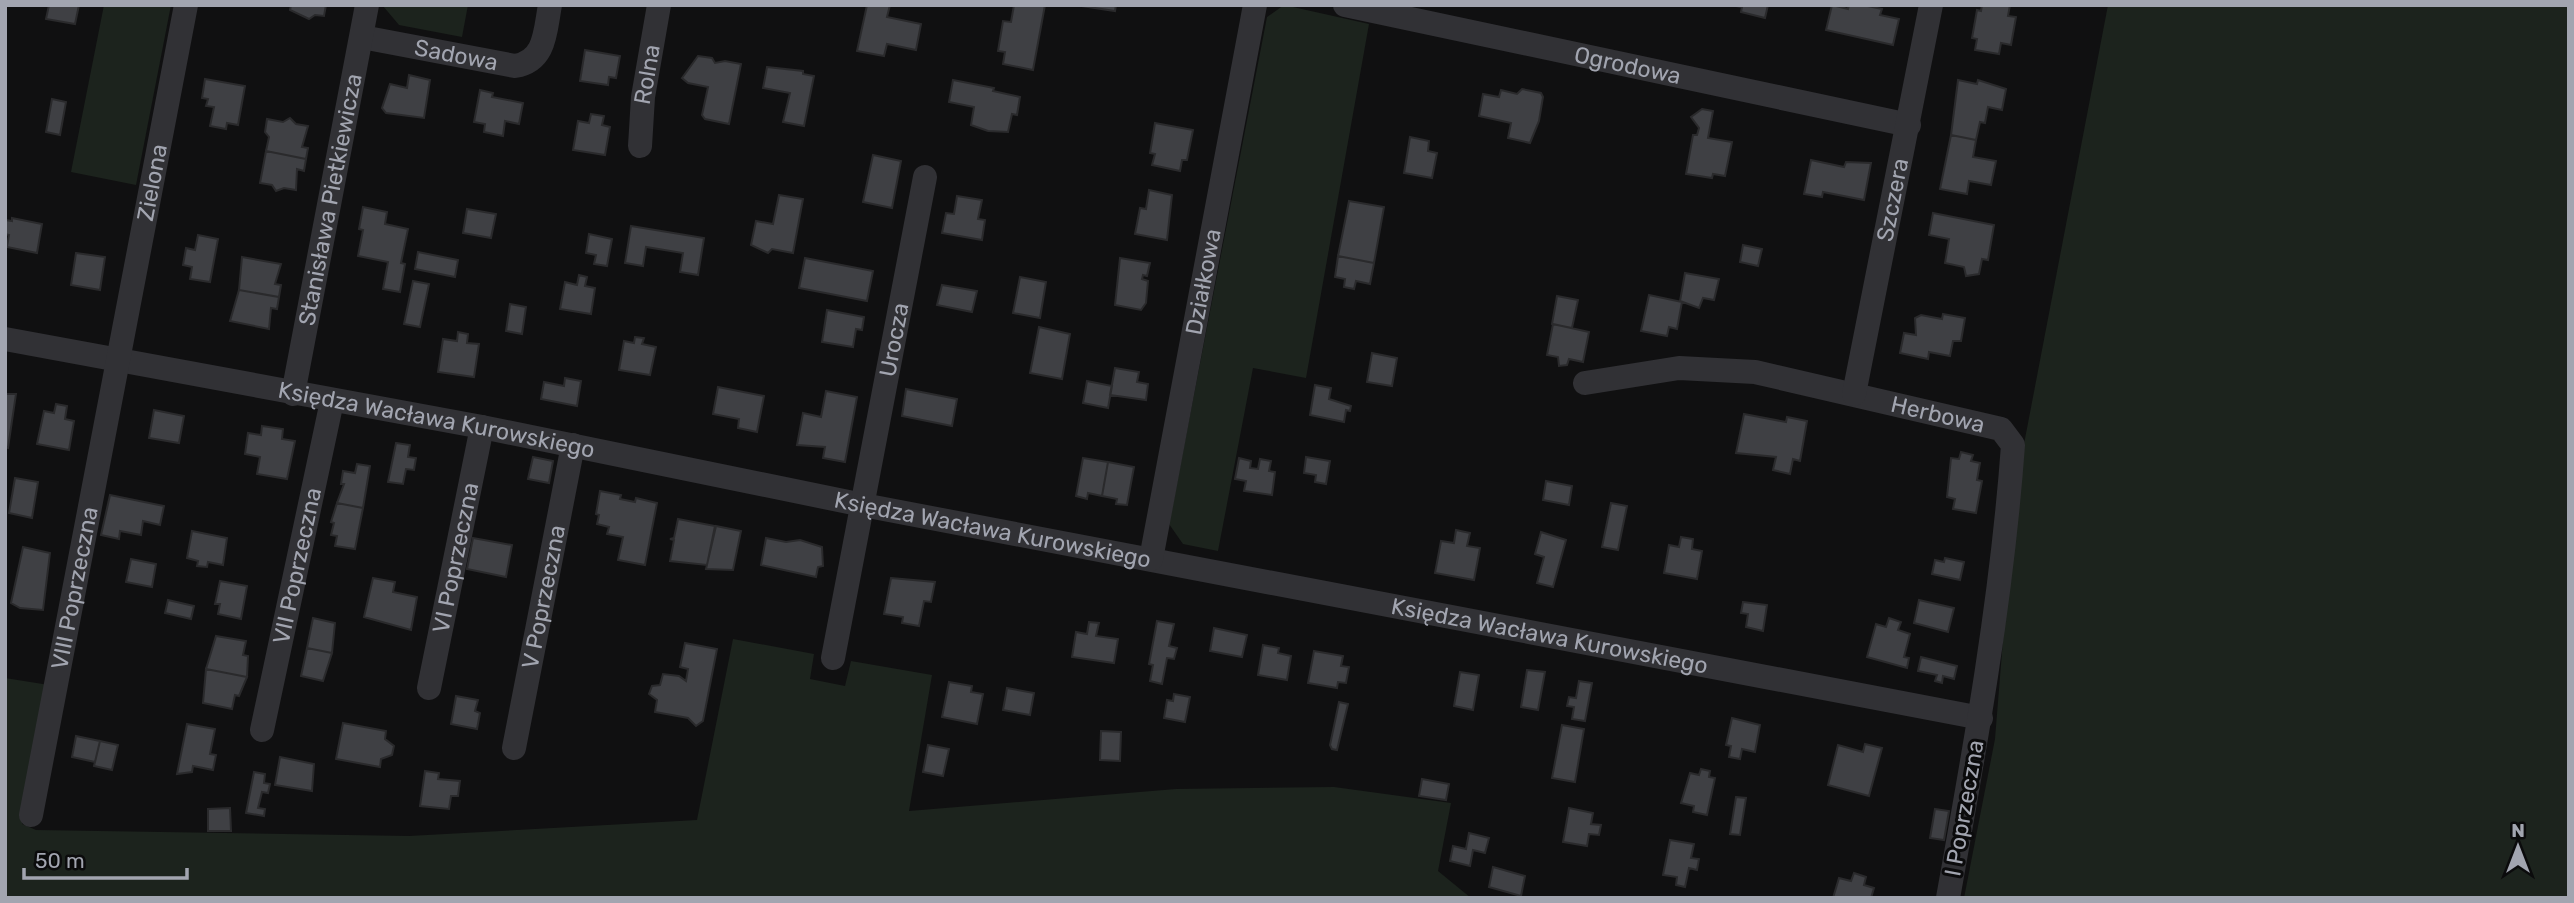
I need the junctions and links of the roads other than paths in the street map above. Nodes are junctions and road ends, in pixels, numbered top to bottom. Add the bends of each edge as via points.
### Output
1 (186, 5) edge
2 (367, 5) edge
3 (550, 5) edge
4 (659, 5) edge
5 (1255, 5) edge
6 (1345, 5) edge
7 (1931, 5) edge
8 (362, 37) junction
9 (1909, 125) junction
10 (640, 146) dead end
11 (925, 177) dead end
12 (5, 339) edge
13 (116, 360) junction
14 (1585, 383) dead end
15 (293, 394) junction
16 (1854, 394) junction
17 (332, 401) junction
18 (482, 427) junction
19 (573, 445) junction
20 (863, 505) junction
21 (1151, 559) junction
22 (833, 658) dead end
23 (429, 688) dead end
24 (1981, 718) junction
25 (262, 730) dead end
26 (514, 748) dead end
27 (31, 815) dead end
28 (1948, 898) edge

1 - 13 street, Zielona
2 - 8 street, Stanisława Pietkiewicza
3 - 8 street, Sadowa via 542,48 535,58 515,66
4 - 10 street, Rolna via 643,97
5 - 21 street, Działkowa
6 - 9 street, Ogrodowa
7 - 9 street, Szczera
8 - 15 street, Stanisława Pietkiewicza
9 - 16 street, Szczera
11 - 20 street, Urocza
12 - 13 street, Księdza Wacława Kurowskiego
13 - 15 street, Księdza Wacława Kurowskiego
13 - 27 street, VIII Poprzeczna
14 - 16 street, Herbowa via 1679,368 1721,369
15 - 17 street, Księdza Wacława Kurowskiego
16 - 24 street, Herbowa via 2001,429 2013,446
17 - 18 street, Księdza Wacława Kurowskiego
17 - 25 street, VII Poprzeczna
18 - 19 street, Księdza Wacława Kurowskiego
18 - 23 street, VI Poprzeczna
19 - 20 street, Księdza Wacława Kurowskiego
19 - 26 street, V Poprzeczna
20 - 21 street, Księdza Wacława Kurowskiego
20 - 22 street, Urocza
21 - 24 street, Księdza Wacława Kurowskiego
24 - 28 street, I Poprzeczna

